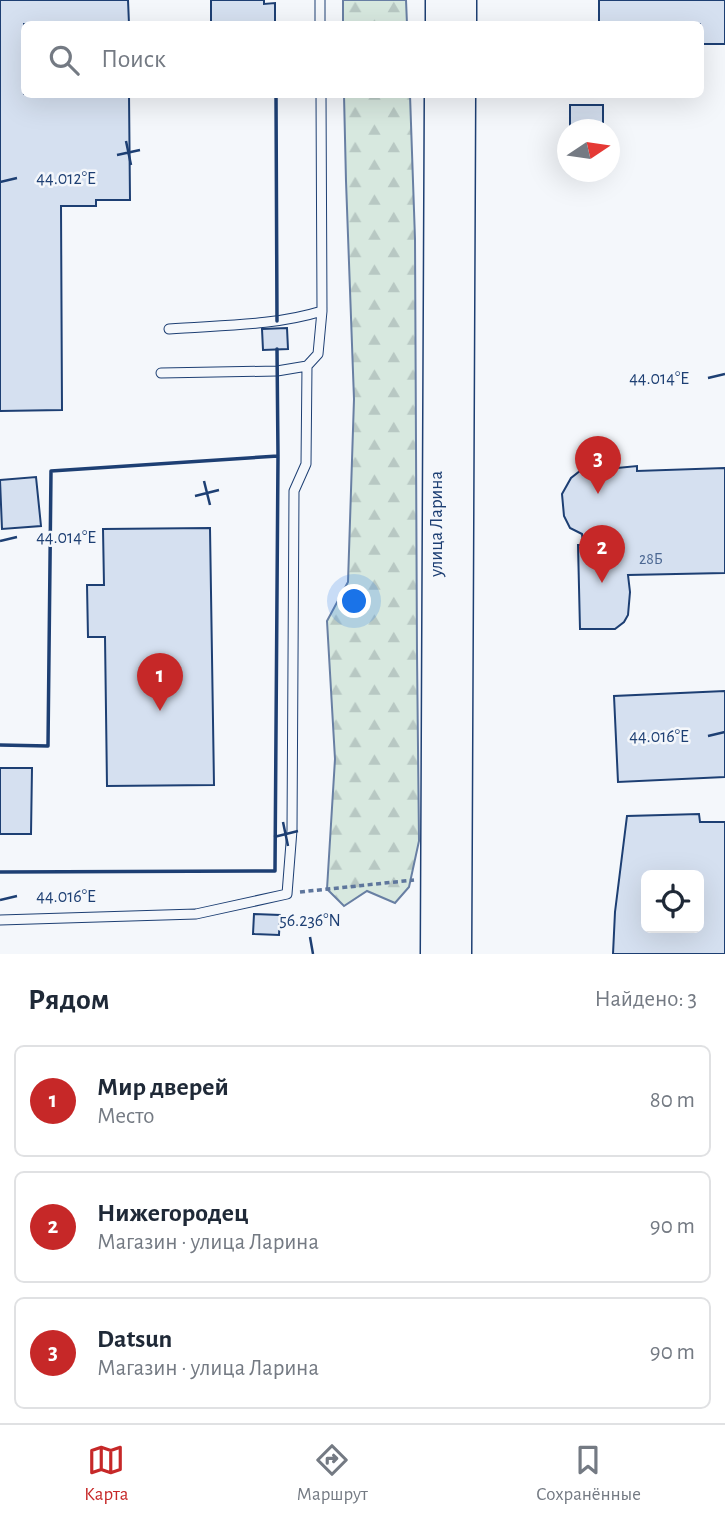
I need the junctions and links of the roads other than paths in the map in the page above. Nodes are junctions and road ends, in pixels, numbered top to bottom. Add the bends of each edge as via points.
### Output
1 (320, 0) edge
2 (439, 0) edge
3 (463, 0) edge
4 (320, 21) edge
5 (439, 21) edge
6 (463, 21) edge
7 (320, 98) edge
8 (438, 98) edge
9 (462, 98) edge
10 (322, 311) junction
11 (169, 329) dead end
12 (307, 366) junction
13 (161, 373) dead end
14 (0, 920) edge
15 (434, 954) edge
16 (458, 954) edge

1 - 4 lane
2 - 5 main road
3 - 6 main road
7 - 10 lane
8 - 15 main road, улица Ларина
9 - 16 main road, улица Ларина
10 - 11 lane via 277,321
10 - 12 lane via 318,354
12 - 13 lane
12 - 14 lane via 306,464 294,491 292,830 287,894 196,914

